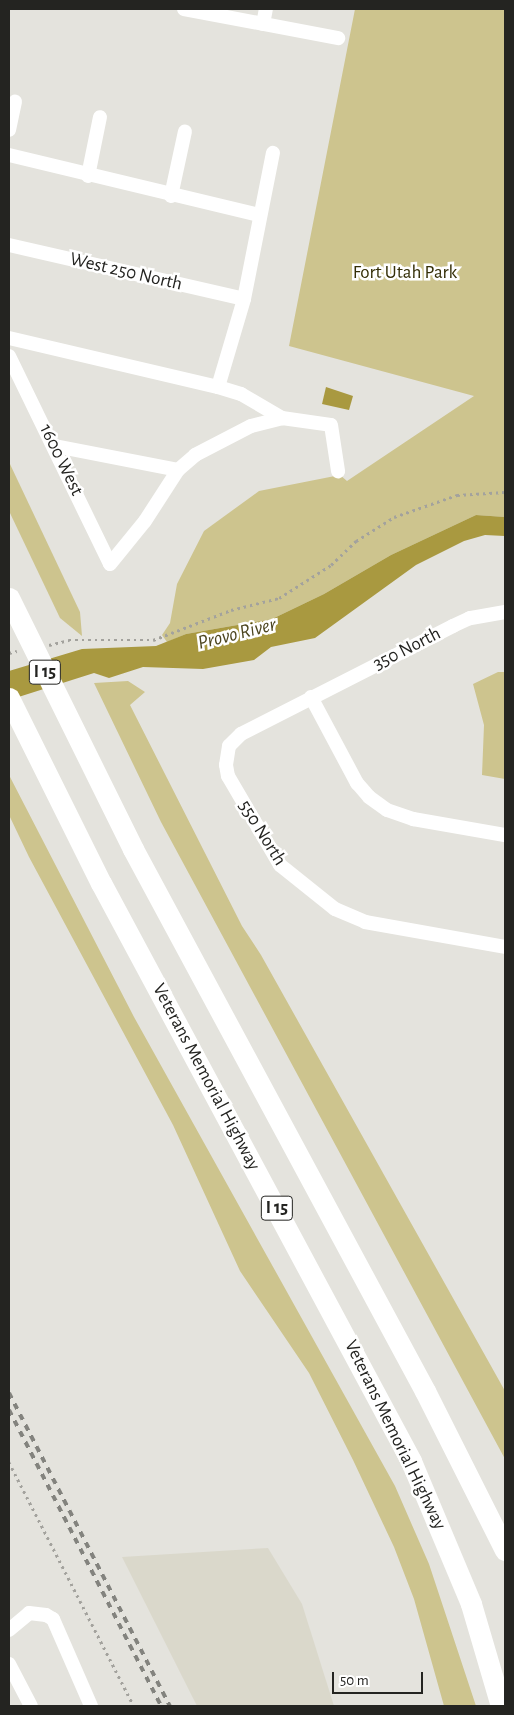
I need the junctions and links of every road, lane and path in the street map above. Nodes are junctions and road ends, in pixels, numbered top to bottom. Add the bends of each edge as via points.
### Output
1 (184, 9) edge
2 (266, 9) edge
3 (263, 24) junction
4 (338, 38) dead end
5 (15, 102) dead end
6 (100, 116) dead end
7 (9, 130) edge
8 (185, 131) dead end
9 (273, 152) dead end
10 (9, 155) edge
11 (88, 176) junction
12 (171, 196) junction
13 (258, 215) junction
14 (9, 245) edge
15 (244, 299) junction
16 (9, 338) edge
17 (9, 356) edge
18 (218, 387) junction
19 (282, 418) junction
20 (55, 446) junction
21 (178, 470) junction
22 (338, 471) dead end
23 (505, 492) edge
24 (9, 598) edge
25 (505, 612) edge
26 (25, 640) junction
27 (43, 646) dead end
28 (9, 653) edge
29 (311, 696) junction
30 (9, 698) edge
31 (505, 835) edge
32 (505, 947) edge
33 (9, 1462) edge
34 (505, 1550) edge
35 (9, 1630) edge
36 (9, 1664) edge
37 (31, 1706) edge
38 (91, 1706) edge
39 (134, 1706) edge
40 (502, 1706) edge

1 - 3 street
2 - 3 street
3 - 4 street
5 - 7 street
6 - 11 street
8 - 12 street
9 - 13 street
10 - 11 street
11 - 12 street
12 - 13 street
13 - 15 street
14 - 15 street, West 250 North
15 - 18 street
16 - 18 street
17 - 20 street, 1600 West
18 - 19 street via 241,394
19 - 21 street via 251,426 218,440
19 - 22 street via 331,425
20 - 21 street
20 - 21 street, 1600 West via 110,564 145,521
23 - 27 path via 457,495 394,517 356,541 331,565 279,598 231,610 153,640 69,640
24 - 26 highway, I 15
25 - 29 street, 350 North via 470,618
26 - 28 path
26 - 34 highway, I 15 via 138,858 466,1467
29 - 31 street via 357,783 387,810 413,819
29 - 32 street, 550 North via 241,734 230,746 226,765 228,776 280,865 334,909 365,922
30 - 40 highway, Veterans Memorial Highway / I 15 via 101,883 408,1454 468,1595
33 - 39 path
35 - 38 street via 28,1614 46,1615 53,1619
36 - 37 street

